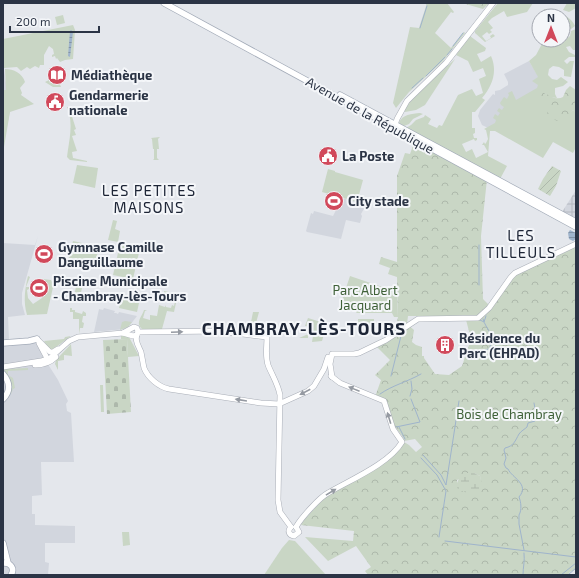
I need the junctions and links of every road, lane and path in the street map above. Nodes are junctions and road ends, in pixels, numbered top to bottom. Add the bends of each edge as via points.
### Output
1 (164, 3) edge
2 (171, 3) edge
3 (493, 3) edge
4 (399, 114) junction
5 (388, 121) junction
6 (395, 127) junction
7 (576, 222) edge
8 (576, 227) edge
9 (576, 244) edge
10 (138, 334) junction
11 (75, 338) junction
12 (37, 339) junction
13 (3, 342) edge
14 (64, 346) junction
15 (46, 348) junction
16 (332, 353) junction
17 (49, 360) junction
18 (4, 366) edge
19 (324, 370) junction
20 (3, 374) edge
21 (332, 377) junction
22 (3, 399) edge
23 (279, 404) junction
24 (3, 542) edge
25 (5, 563) edge
26 (10, 575) edge

1 - 6 main road, Avenue de la République
2 - 5 main road, Avenue de la République
3 - 4 street via 446,63 410,96
4 - 5 street
4 - 6 street
5 - 6 main road, Avenue de la République
6 - 7 main road, Avenue de la République
6 - 8 main road, Avenue de la République
9 - 16 street via 515,273 486,312 478,318 418,319 386,340 359,353
10 - 11 street via 134,336 130,332
23 -> 10 street via 255,403 161,386 145,369 136,343
10 -> 23 street via 219,331 267,337 268,364 279,389
11 - 14 street
11 - 17 street
12 - 13 main road
12 - 15 street
12 - 17 street
14 - 15 street via 53,352
14 - 17 street
15 - 17 street
16 - 19 street via 329,353
16 - 21 street
17 - 18 street via 43,365
19 - 21 street
19 -> 23 street via 308,391
20 - 22 main road via 9,386
23 -> 21 street via 278,506 281,515 294,527 326,493 380,463 402,442 393,429 384,401 340,383
24 - 25 main road
25 - 26 main road via 12,568

